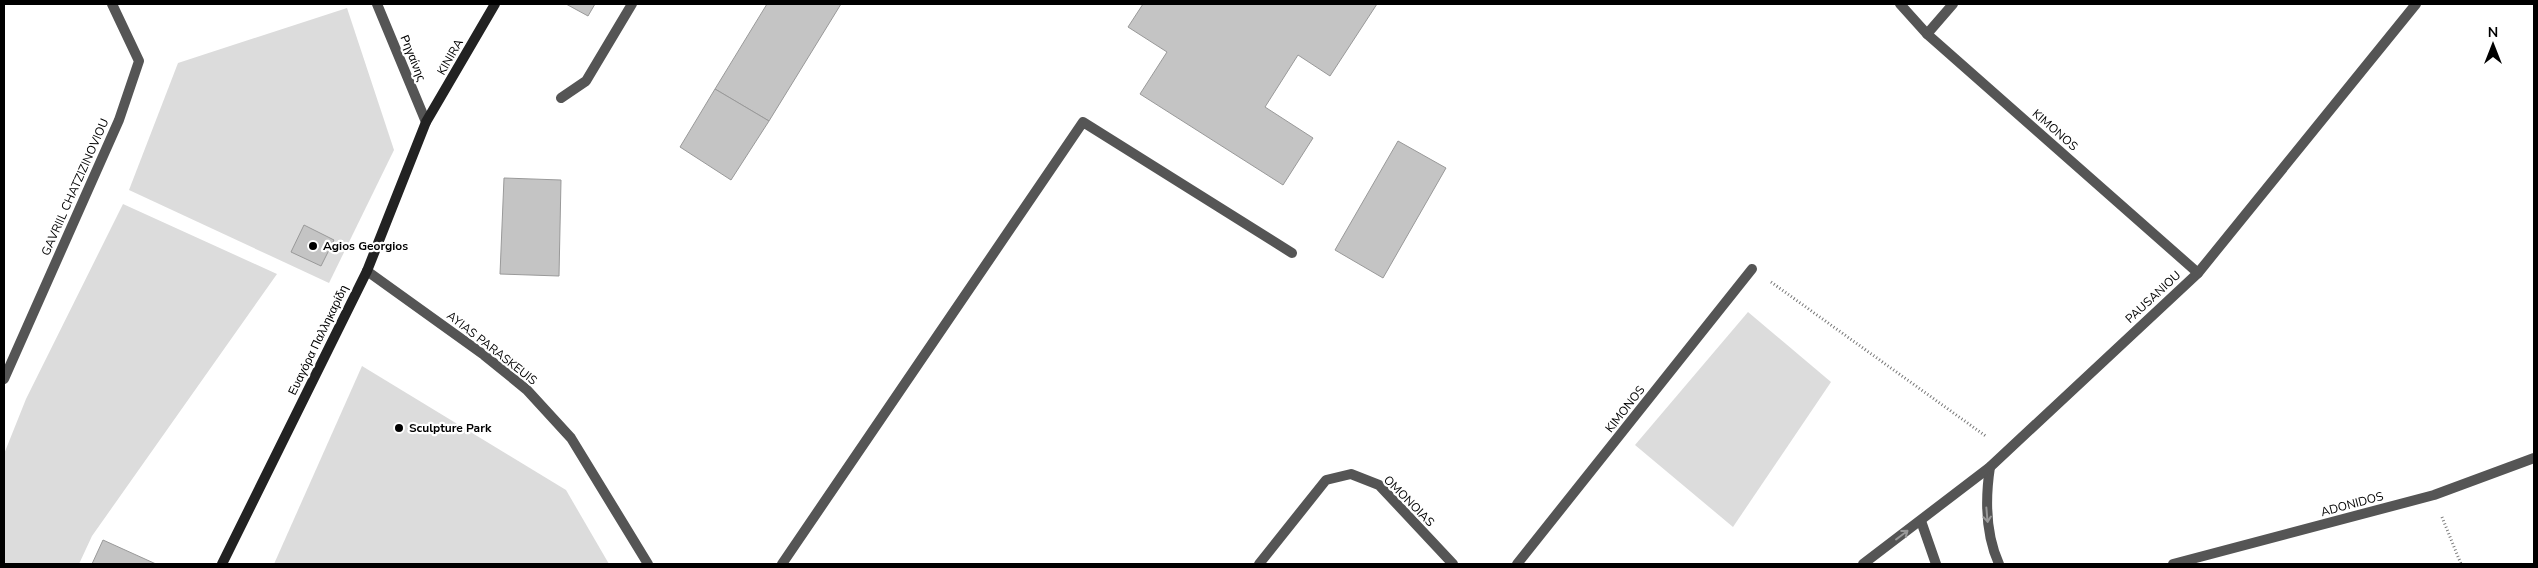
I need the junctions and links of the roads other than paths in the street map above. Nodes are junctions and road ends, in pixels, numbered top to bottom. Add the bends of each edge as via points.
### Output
1 (112, 4) edge
2 (377, 4) edge
3 (495, 4) edge
4 (632, 4) edge
5 (1900, 4) edge
6 (1952, 4) edge
7 (2416, 4) edge
8 (1927, 34) junction
9 (561, 98) dead end
10 (426, 122) junction
11 (1292, 253) dead end
12 (1752, 268) road end
13 (367, 271) junction
14 (2198, 273) junction
15 (4, 379) edge
16 (2534, 458) edge
17 (1990, 467) junction
18 (1921, 520) junction
19 (222, 564) edge
20 (648, 564) edge
21 (782, 564) edge
22 (1259, 564) edge
23 (1453, 564) edge
24 (1517, 564) edge
25 (1863, 564) edge
26 (1936, 564) edge
27 (1999, 564) edge
28 (2174, 564) edge

1 - 15 street, GAVRIIL CHATZIZINOVIOU via 139,61 119,120
2 - 10 street, Ρηγαίνης
3 - 10 main road, KINIRA
4 - 9 street via 586,81
5 - 8 street, KIMONOS
6 - 8 street
7 - 14 street, PAUSANIOU
8 - 14 street, KIMONOS
10 - 13 main road, Ευαγόρα Παλληκαρίδη
11 - 21 street via 1083,122
12 - 24 street, KIMONOS
13 - 19 main road, Ευαγόρα Παλληκαρίδη
13 - 20 street, AYIAS PARASKEUIS via 528,390 571,438
14 - 17 street, PAUSANIOU
16 - 28 street, ADONIDOS via 2434,495
17 - 18 street, PAUSANIOU
17 -> 27 street via 1987,519
25 -> 18 street, PAUSANIOU
18 - 26 street
22 - 23 street, OMONOIAS via 1326,480 1351,474 1379,485

